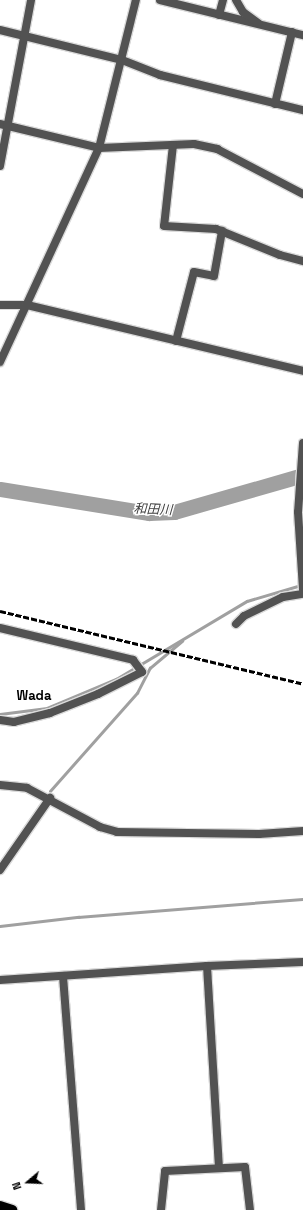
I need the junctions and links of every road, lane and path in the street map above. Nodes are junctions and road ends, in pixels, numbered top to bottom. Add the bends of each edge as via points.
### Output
1 (31, 0) edge
2 (136, 0) edge
3 (160, 0) edge
4 (222, 0) edge
5 (236, 0) edge
6 (219, 15) junction
7 (260, 25) junction
8 (0, 30) edge
9 (292, 32) junction
10 (24, 35) junction
11 (303, 35) edge
12 (122, 60) junction
13 (274, 104) junction
14 (303, 110) edge
15 (4, 125) edge
16 (173, 145) junction
17 (98, 148) junction
18 (0, 166) edge
19 (303, 194) edge
20 (222, 232) junction
21 (303, 261) edge
22 (0, 305) edge
23 (27, 305) junction
24 (176, 341) junction
25 (0, 362) edge
26 (303, 371) edge
27 (303, 443) edge
28 (303, 586) edge
29 (303, 594) edge
30 (236, 624) dead end
31 (0, 628) edge
32 (0, 720) edge
33 (0, 785) edge
34 (50, 798) junction
35 (303, 831) edge
36 (0, 870) edge
37 (303, 962) edge
38 (207, 966) junction
39 (64, 976) junction
40 (0, 980) edge
41 (219, 1167) junction
42 (0, 1206) edge
43 (12, 1210) edge
44 (81, 1210) edge
45 (161, 1210) edge
46 (250, 1210) edge

1 - 10 street
2 - 12 street
3 - 6 street
4 - 6 street
5 - 7 street via 243,12
6 - 7 street
7 - 9 street
8 - 10 street
9 - 11 street
9 - 13 street
10 - 12 street
10 - 15 street
12 - 13 street via 160,75
12 - 17 street
13 - 14 street
15 - 17 street
15 - 18 street
16 - 17 street
16 - 19 street via 194,144 217,149
16 - 20 street via 164,226
17 - 23 street
20 - 21 street via 280,255
20 - 24 street via 214,276 194,272
22 - 23 street
23 - 24 street
23 - 25 street
24 - 26 street
27 - 28 street via 299,485
29 - 30 street via 283,597 244,616
31 - 32 street via 133,660 142,672 98,694 50,713 14,722
33 - 34 street via 27,788
34 - 35 street via 100,827 117,832 259,834
34 - 36 street
37 - 38 street
38 - 39 street
38 - 41 street
39 - 40 street
39 - 44 street
41 - 45 street via 165,1171
41 - 46 street via 244,1167
42 - 43 main road

